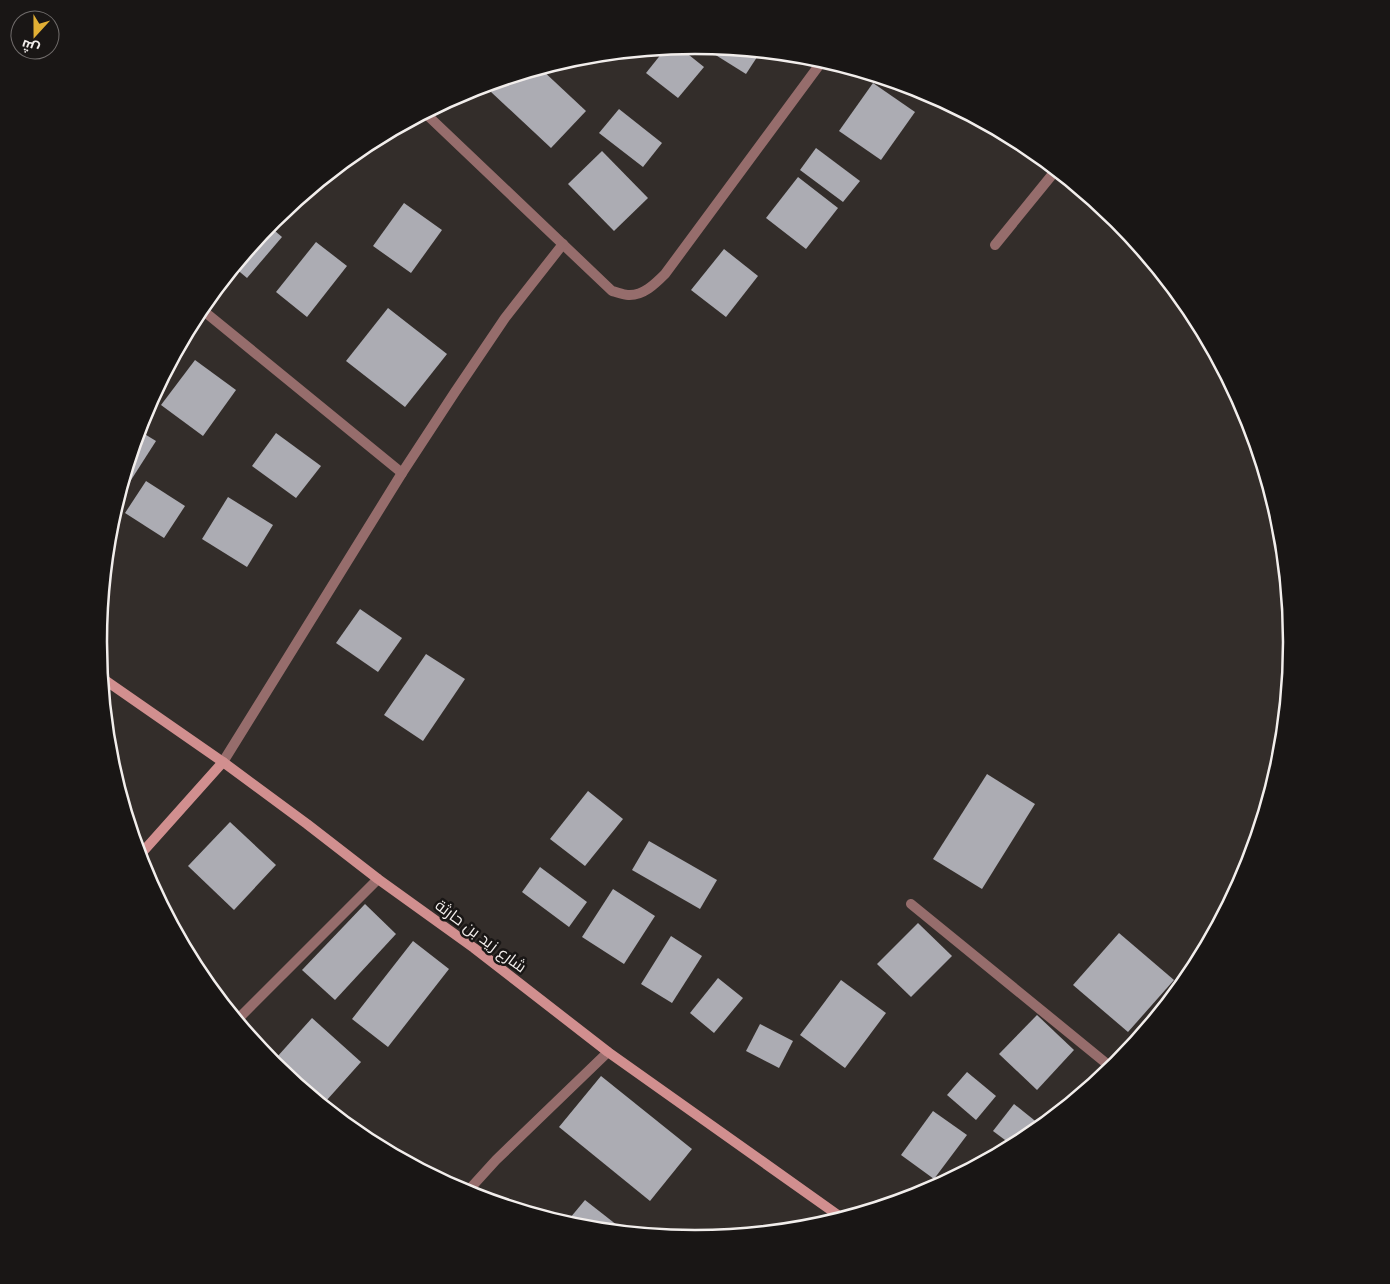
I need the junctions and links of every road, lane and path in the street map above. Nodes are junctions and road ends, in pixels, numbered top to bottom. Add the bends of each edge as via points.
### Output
1 (818, 67) edge
2 (429, 117) edge
3 (1052, 175) edge
4 (563, 244) junction
5 (995, 245) dead end
6 (207, 314) edge
7 (402, 473) junction
8 (108, 682) edge
9 (223, 762) junction
10 (145, 849) edge
11 (378, 879) junction
12 (911, 904) dead end
13 (241, 1016) edge
14 (608, 1052) junction
15 (1106, 1063) edge
16 (472, 1186) edge
17 (835, 1213) edge

1 - 4 street via 665,274 651,288 628,295 612,290
2 - 4 street
3 - 5 street
4 - 7 street via 505,318
6 - 7 street
7 - 9 street
8 - 9 street, شارع زيد بن حارثة
9 - 10 street
9 - 11 street, شارع زيد بن حارثة
11 - 13 street
11 - 14 street, شارع زيد بن حارثة via 474,948
12 - 15 street
14 - 16 street
14 - 17 street, شارع زيد بن حارثة

